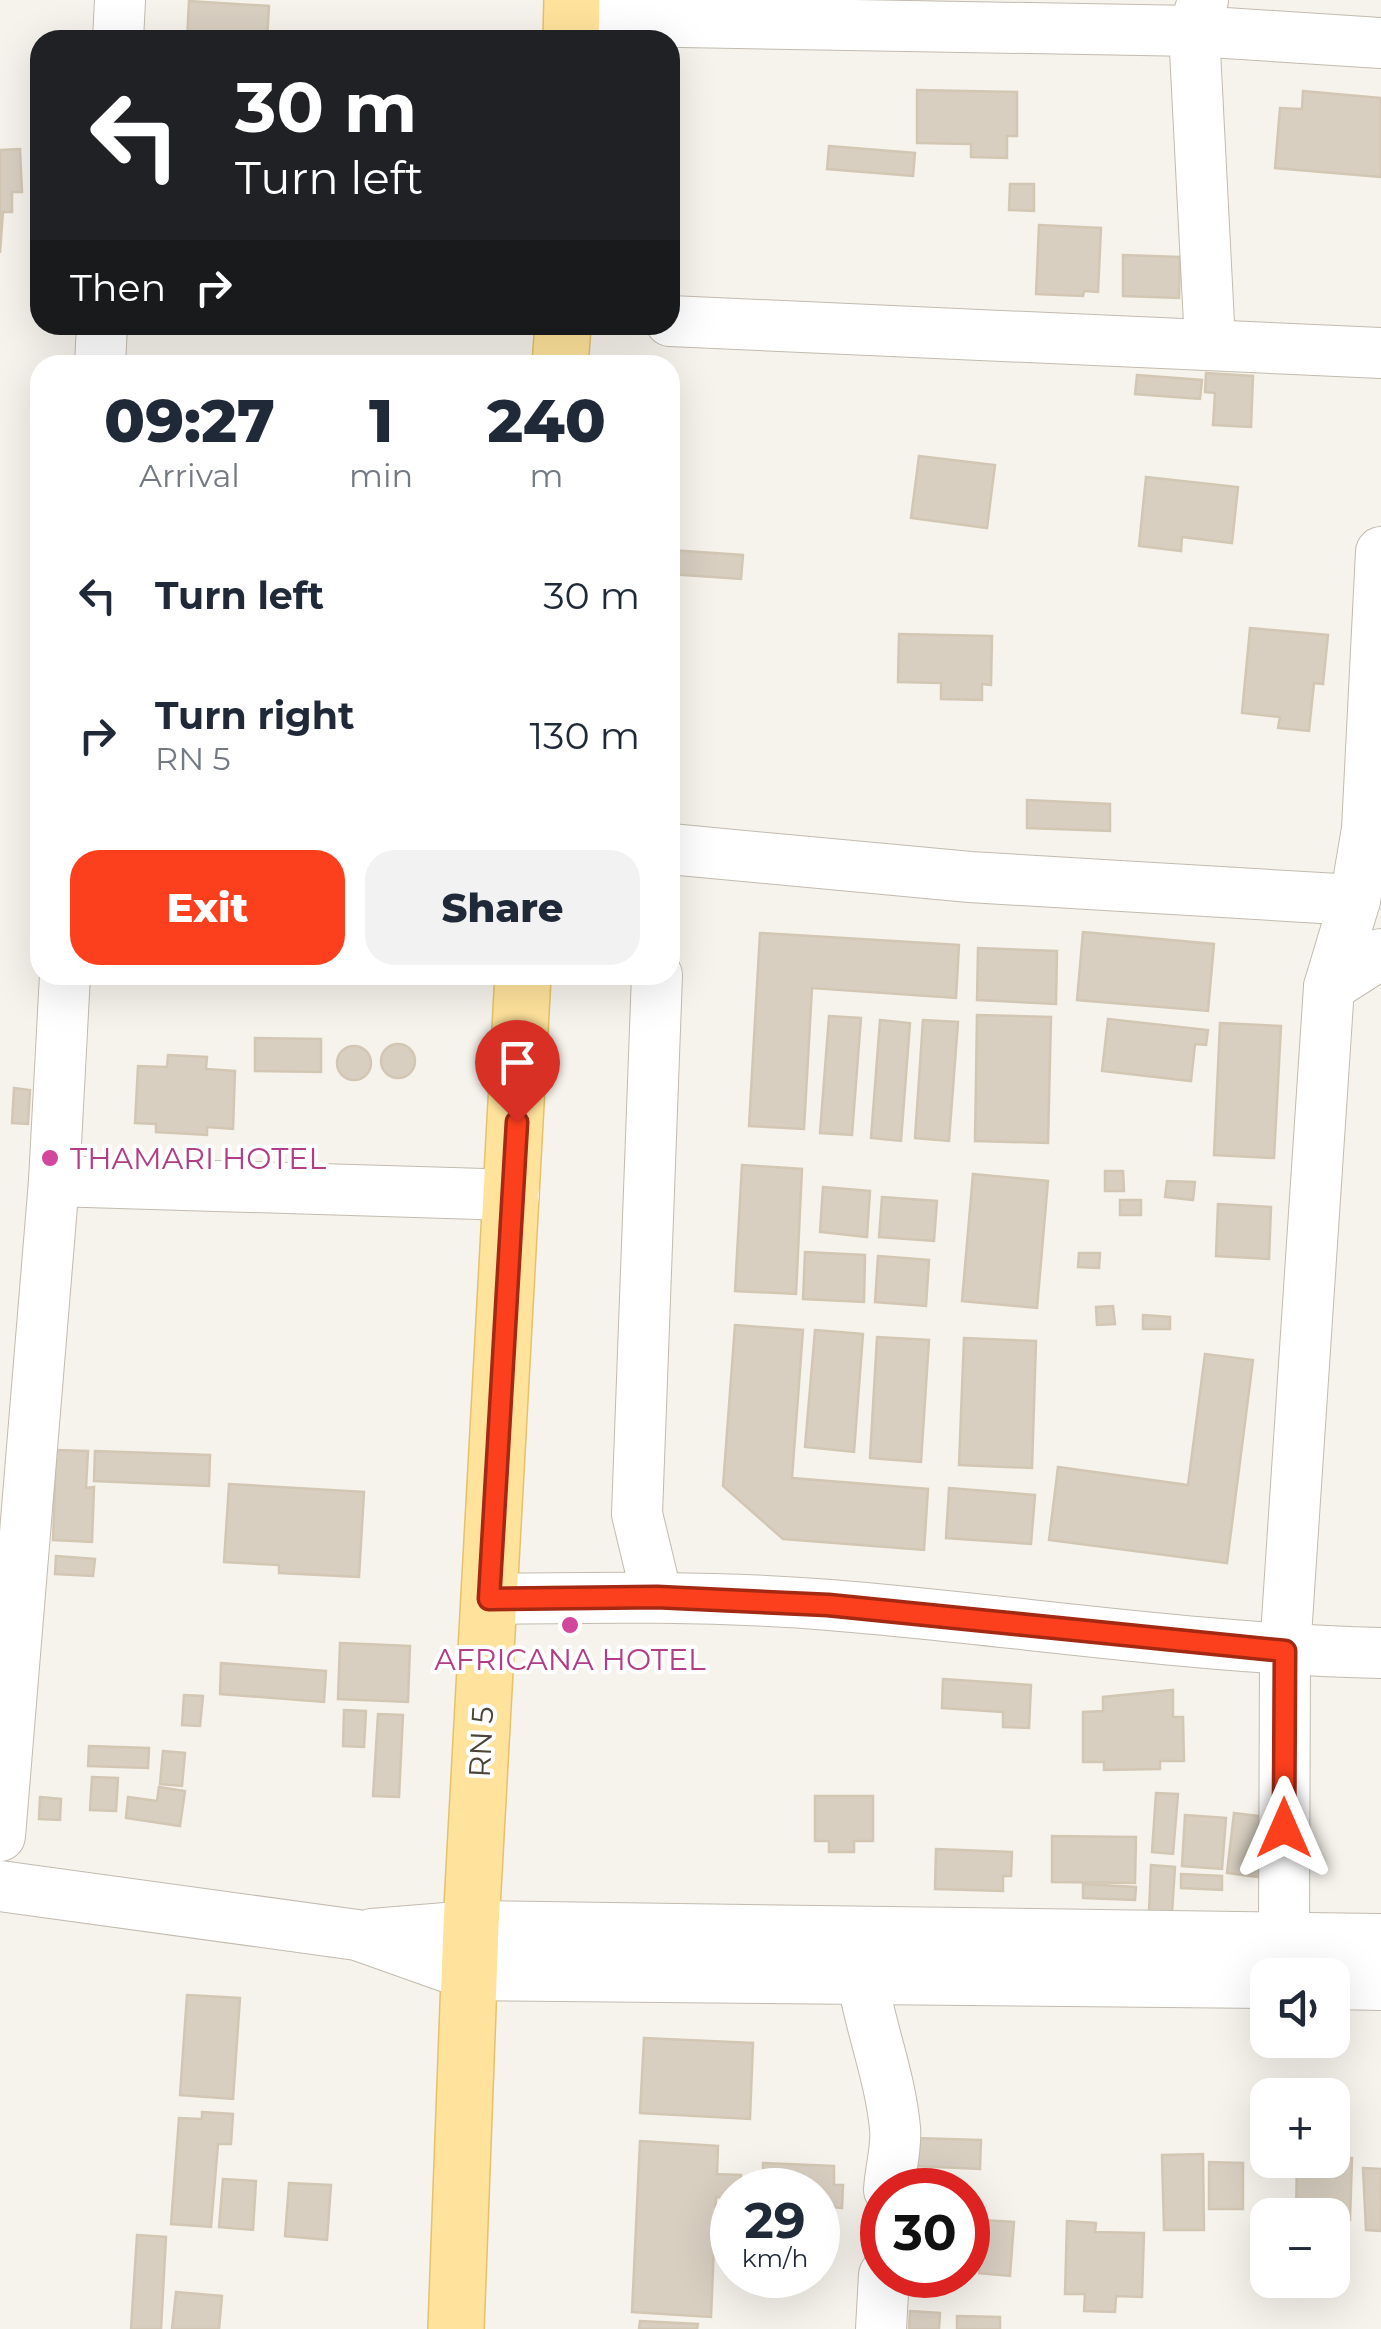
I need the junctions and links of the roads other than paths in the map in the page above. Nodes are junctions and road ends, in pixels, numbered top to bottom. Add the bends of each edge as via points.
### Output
1 (120, 0) edge
2 (1198, 15) edge
3 (571, 20) edge
4 (118, 30) edge
5 (1381, 43) edge
6 (680, 321) edge
7 (1210, 342) junction
8 (1381, 354) edge
9 (1381, 552) edge
10 (680, 850) edge
11 (1355, 900) junction
12 (1381, 954) edge
13 (64, 985) edge
14 (523, 985) edge
15 (656, 985) edge
16 (1329, 986) junction
17 (54, 1180) junction
18 (514, 1195) junction
19 (657, 1597) junction
20 (489, 1599) junction
21 (1285, 1651) junction
22 (1381, 1653) edge
23 (0, 1836) edge
24 (0, 1886) edge
25 (859, 1928) junction
26 (1284, 1935) junction
27 (1381, 1939) edge
28 (470, 1950) junction
29 (860, 1978) junction
30 (1250, 1983) edge
31 (1350, 1984) edge
32 (1381, 1985) edge
33 (892, 2168) edge
34 (883, 2298) edge
35 (456, 2329) edge
36 (881, 2329) edge

1 - 4 street
2 - 3 street
2 - 5 street
2 - 7 street
6 - 7 street
7 - 8 street
9 - 11 street via 1367,829
10 - 11 street via 970,877
11 - 16 street
12 - 16 street
13 - 17 street
14 - 18 main road, RN 5 / RN 5
15 - 19 street via 638,1514
16 - 21 street
17 - 18 street
17 - 23 street
18 - 20 main road, RN 5 / RN 5
19 - 20 street
19 - 21 street via 828,1605
20 - 28 main road, RN 5 / RN 5
21 - 22 street
21 - 26 street
24 - 28 street
25 - 26 street
25 - 28 street
25 - 29 street
26 - 27 street
28 - 29 street
28 - 35 main road, RN 5 / RN 5
29 - 30 street
29 - 33 street via 887,2076 896,2132
31 - 32 street
34 - 36 street

